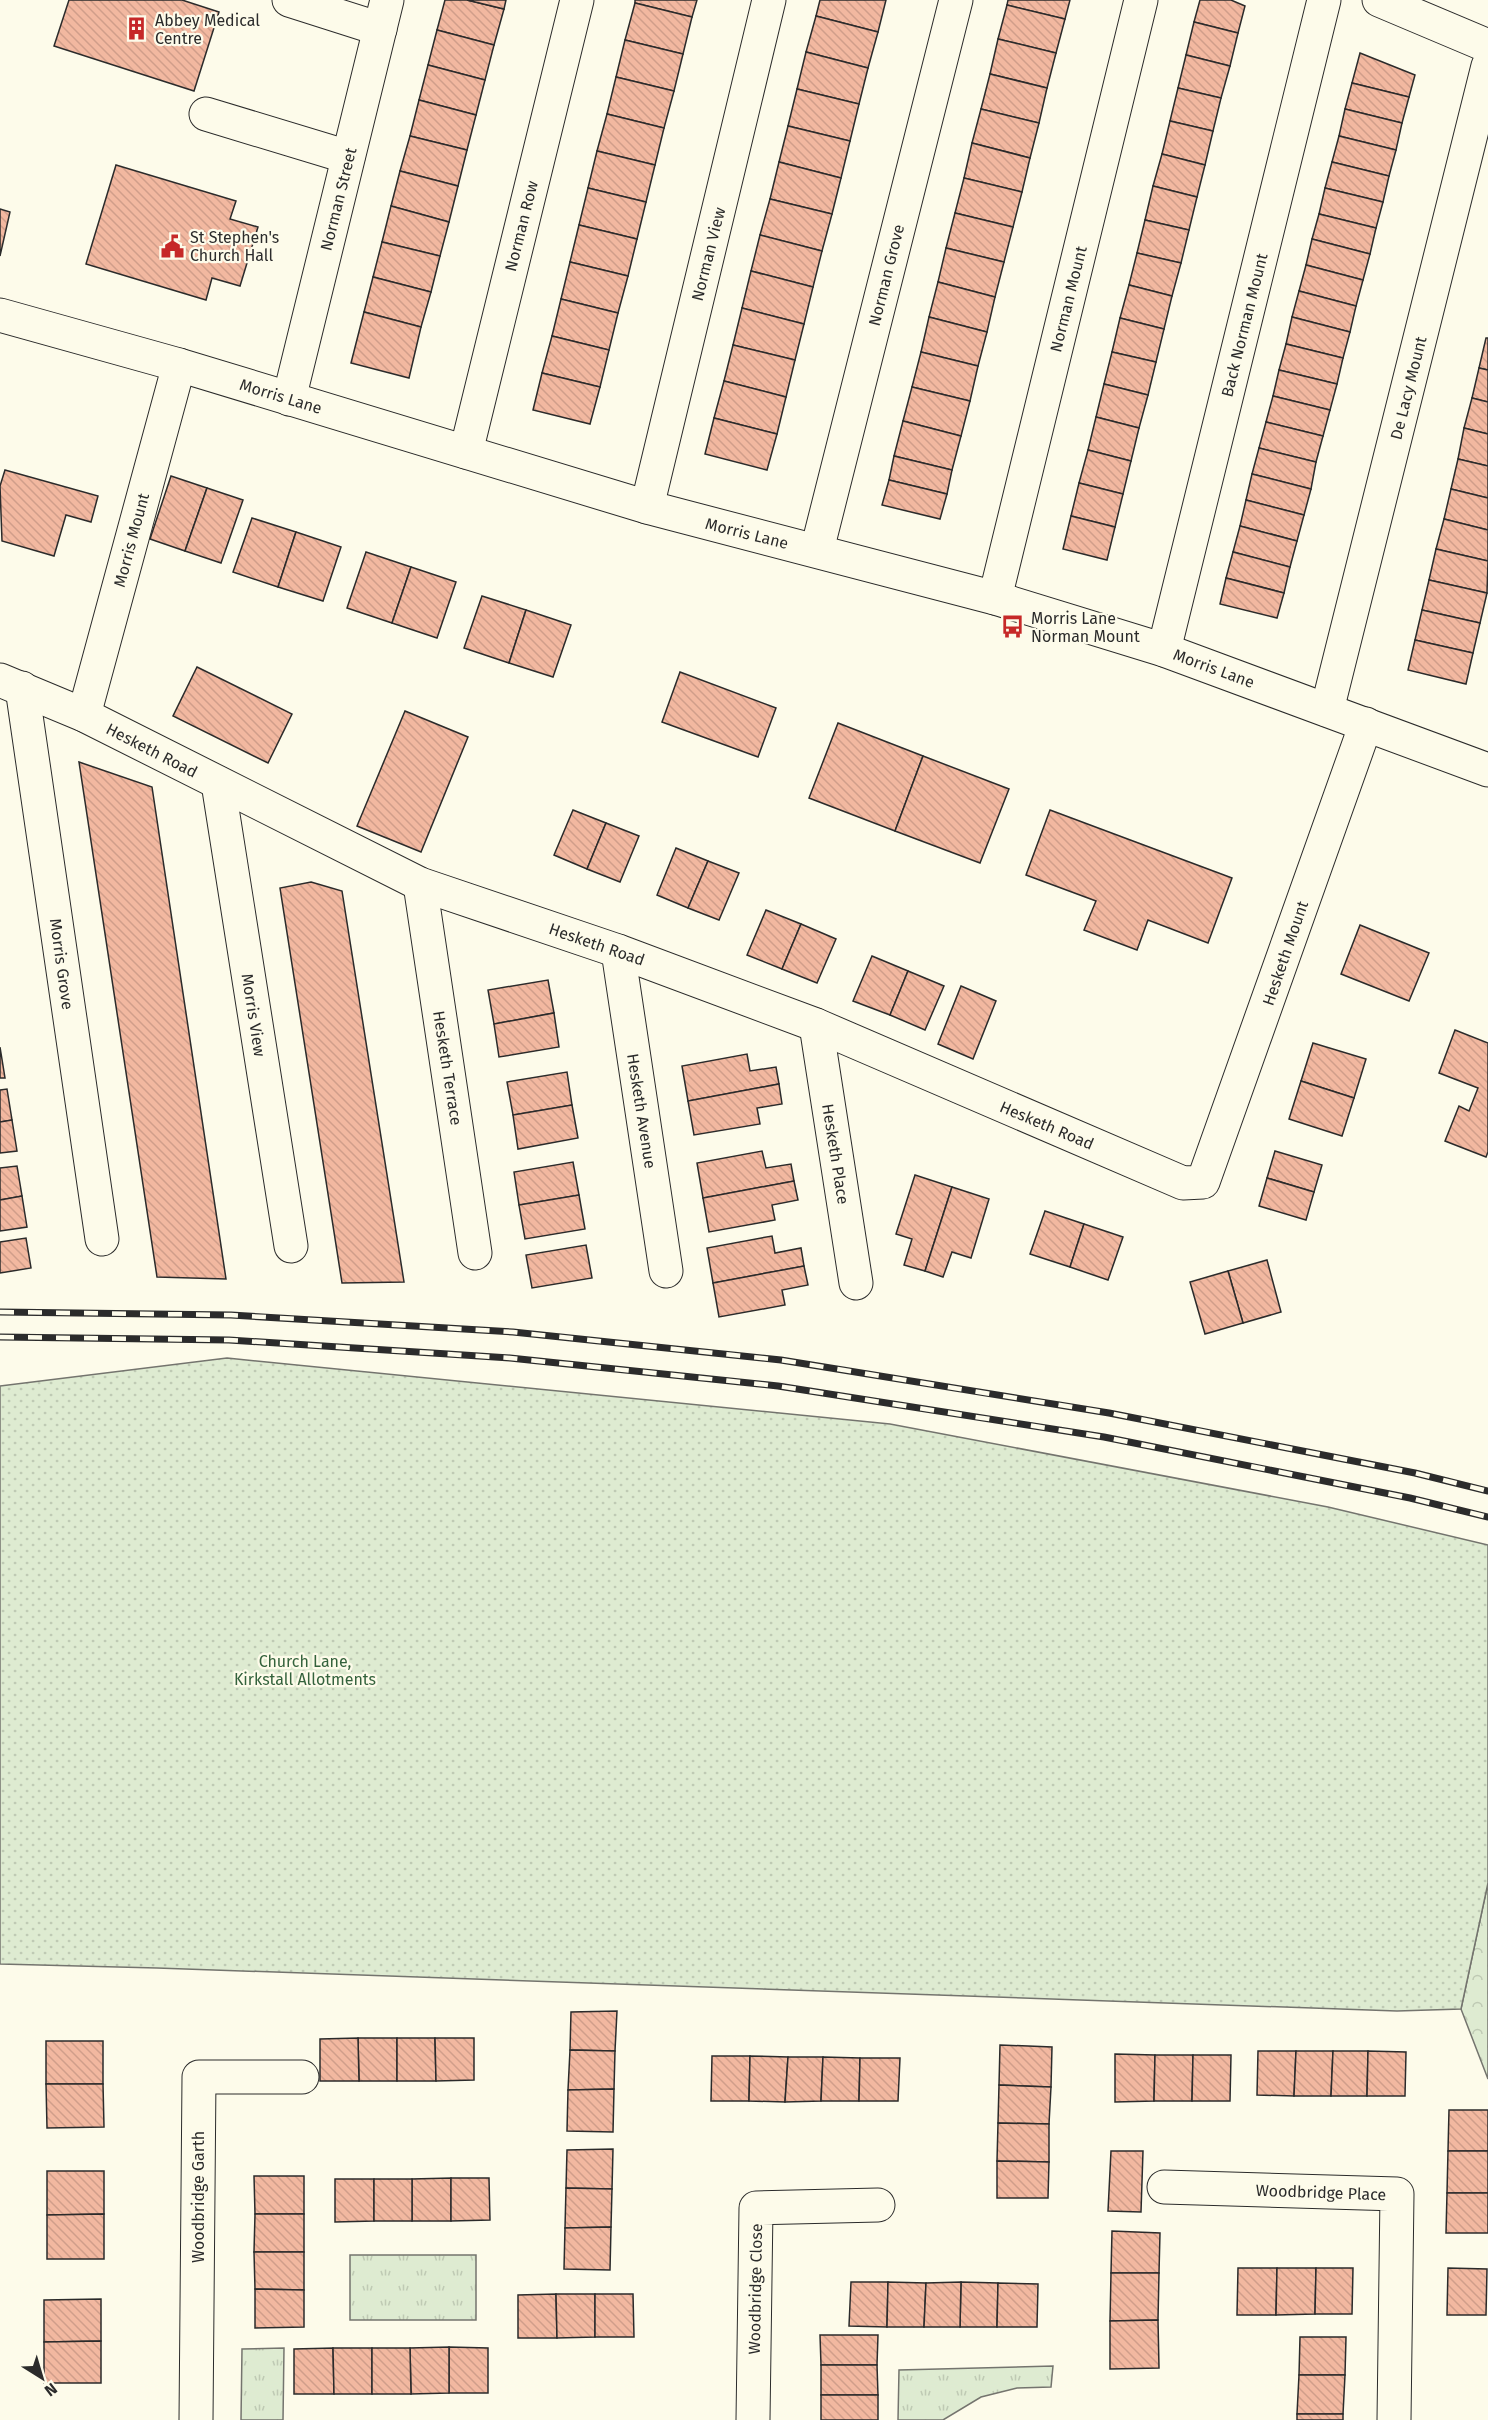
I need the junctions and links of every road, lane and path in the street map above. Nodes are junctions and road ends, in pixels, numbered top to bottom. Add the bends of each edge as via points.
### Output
1 (289, 0) edge
2 (577, 0) edge
3 (769, 0) edge
4 (956, 0) edge
5 (1141, 0) edge
6 (1324, 0) edge
7 (1379, 0) edge
8 (383, 15) edge
9 (1488, 46) edge
10 (1488, 66) edge
11 (206, 114) dead end
12 (348, 157) junction
13 (0, 315) edge
14 (178, 365) junction
15 (289, 399) junction
16 (466, 452) junction
17 (647, 507) junction
18 (817, 550) junction
19 (995, 598) junction
20 (1164, 650) junction
21 (11, 684) edge
22 (1327, 710) junction
23 (84, 715) junction
24 (1366, 724) junction
25 (1488, 770) edge
26 (218, 783) junction
27 (420, 884) junction
28 (618, 951) junction
29 (816, 1025) junction
30 (1203, 1182) joint
31 (102, 1239) dead end
32 (291, 1246) dead end
33 (476, 1253) dead end
34 (666, 1271) dead end
35 (856, 1283) dead end
36 (302, 2078) dead end
37 (1164, 2187) dead end
38 (878, 2205) dead end
39 (196, 2420) edge
40 (753, 2420) edge
41 (1394, 2420) edge

1 - 8 street
2 - 16 street, Norman Row
3 - 17 street, Norman View
4 - 18 street, Norman Grove
5 - 19 street, Norman Mount
6 - 20 street, Back Norman Mount
7 - 9 street
8 - 12 street, Norman Street
10 - 22 street, De Lacy Mount
11 - 12 street
12 - 15 street, Norman Street
13 - 14 street, Morris Lane
14 - 15 street, Morris Lane
14 - 23 street, Morris Mount
15 - 16 street, Morris Lane
16 - 17 street, Morris Lane
17 - 18 street, Morris Lane
18 - 19 street, Morris Lane
19 - 20 street, Morris Lane
20 - 22 street, Morris Lane
21 - 23 street, Hesketh Road
21 - 31 street, Morris Grove
22 - 24 street, Morris Lane
23 - 26 street, Hesketh Road
24 - 25 street, Morris Lane
24 - 30 street, Hesketh Mount
26 - 27 street, Hesketh Road
26 - 32 street, Morris View
27 - 28 street, Hesketh Road
27 - 33 street, Hesketh Terrace
28 - 29 street, Hesketh Road
28 - 34 street, Hesketh Avenue
29 - 30 street, Hesketh Road via 1183,1183
29 - 35 street, Hesketh Place
36 - 39 street, Woodbridge Garth via 199,2077
37 - 41 street, Woodbridge Place via 1397,2194
38 - 40 street, Woodbridge Close via 756,2208

